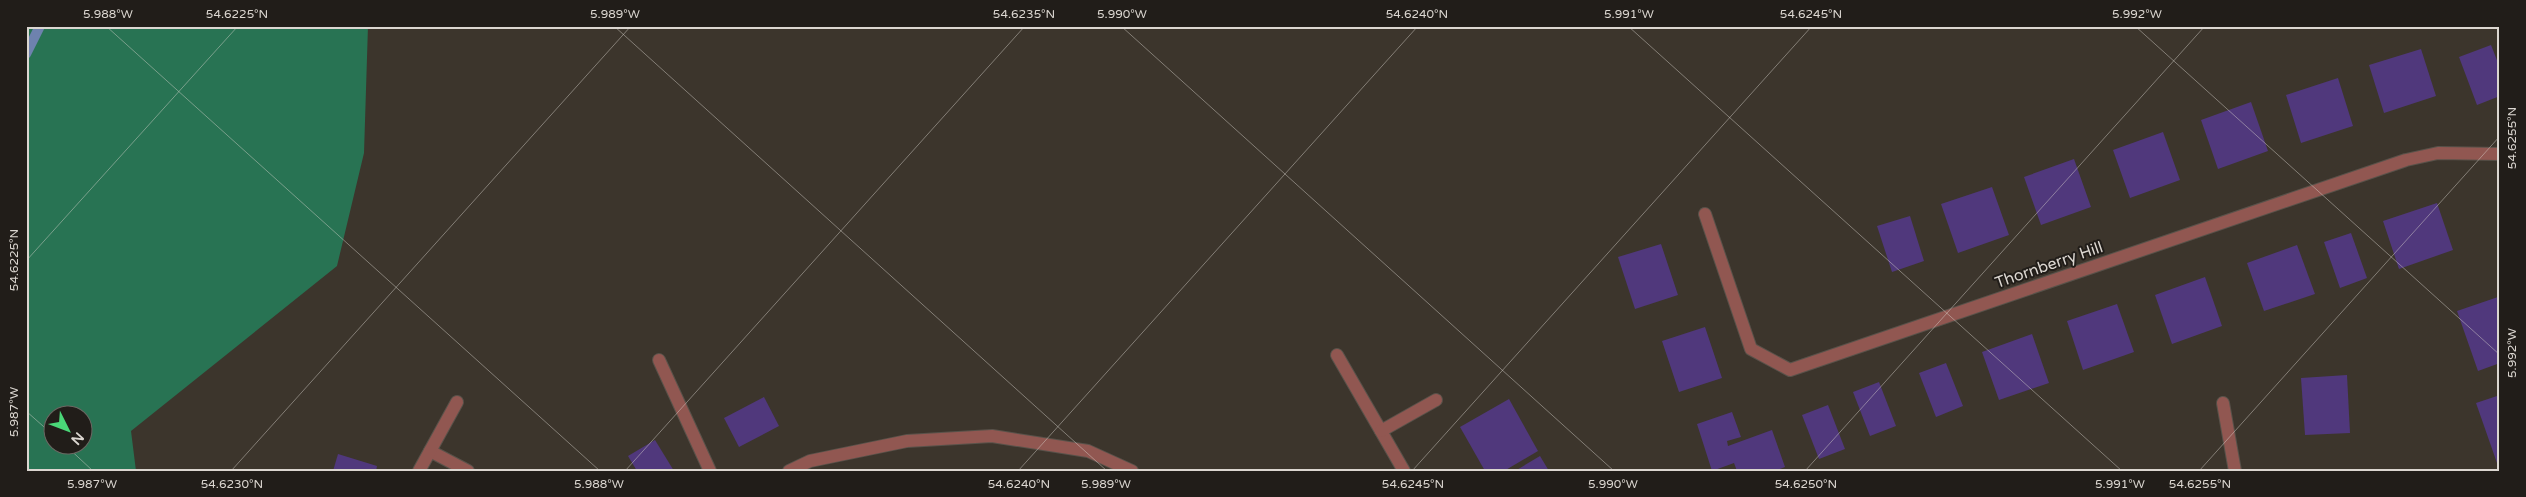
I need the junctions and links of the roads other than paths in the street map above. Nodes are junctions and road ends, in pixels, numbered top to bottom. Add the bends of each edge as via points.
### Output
1 (2500, 154) edge
2 (1705, 214) dead end
3 (1337, 356) dead end
4 (659, 360) dead end
5 (1436, 400) dead end
6 (457, 402) dead end
7 (2224, 403) dead end
8 (1381, 431) junction
9 (430, 451) junction
10 (419, 471) edge
11 (468, 471) edge
12 (710, 471) edge
13 (789, 471) edge
14 (1132, 471) edge
15 (1404, 471) edge
16 (2235, 471) edge

1 - 2 street, Thornberry Hill via 2438,153 2406,160 1790,370 1751,349
3 - 8 street
4 - 12 street
5 - 8 street
6 - 9 street
7 - 16 street
8 - 15 street
9 - 10 street
9 - 11 street
13 - 14 street via 810,461 907,441 992,436 1088,451

